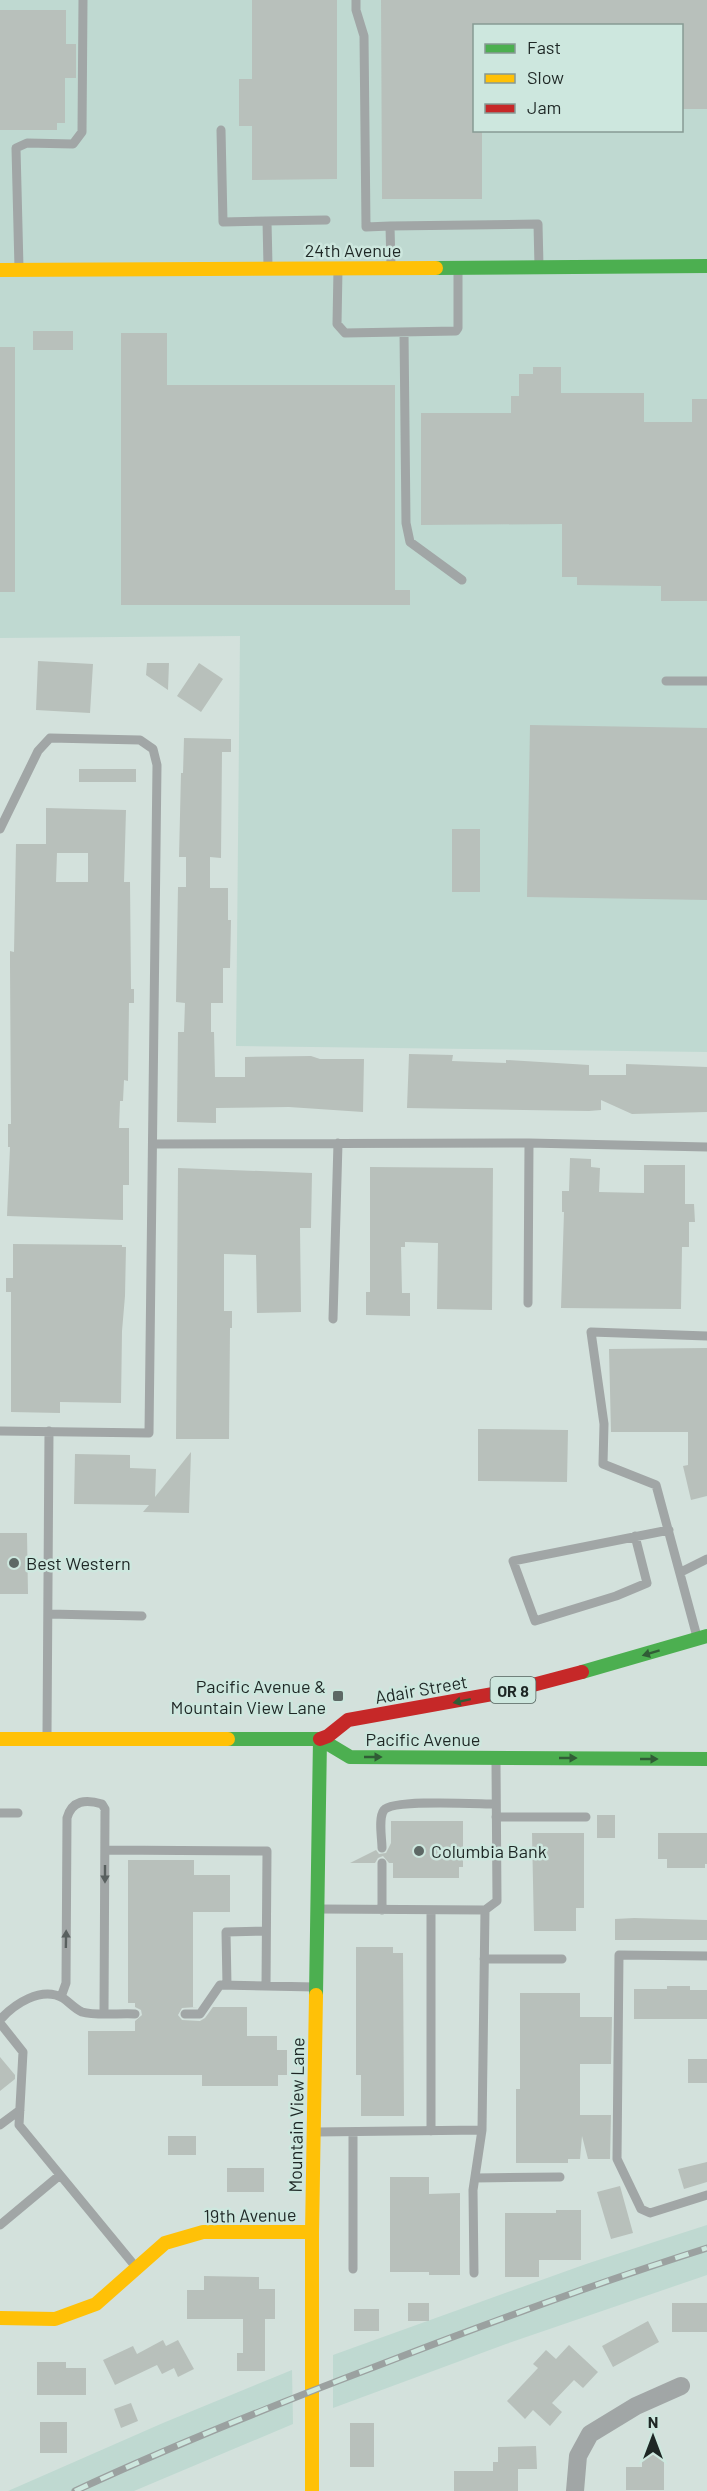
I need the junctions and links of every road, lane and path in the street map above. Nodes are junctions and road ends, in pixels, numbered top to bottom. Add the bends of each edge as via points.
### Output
1 (83, 0) edge
2 (356, 0) edge
3 (221, 130) dead end
4 (326, 220) dead end
5 (267, 221) junction
6 (390, 226) junction
7 (707, 266) edge
8 (458, 267) junction
9 (538, 267) junction
10 (268, 268) junction
11 (338, 268) junction
12 (391, 268) junction
13 (0, 270) edge
14 (19, 270) junction
15 (404, 332) junction
16 (462, 580) dead end
17 (666, 681) dead end
18 (707, 681) edge
19 (0, 829) edge
20 (338, 1143) junction
21 (529, 1143) junction
22 (153, 1144) junction
23 (707, 1147) edge
24 (528, 1303) dead end
25 (333, 1319) dead end
26 (707, 1335) edge
27 (0, 1431) edge
28 (49, 1431) junction
29 (669, 1530) junction
30 (635, 1536) junction
31 (707, 1559) edge
32 (681, 1572) junction
33 (48, 1614) junction
34 (142, 1616) dead end
35 (702, 1637) edge
36 (0, 1739) edge
37 (47, 1739) junction
38 (320, 1739) junction
39 (495, 1758) junction
40 (707, 1759) edge
41 (496, 1804) junction
42 (0, 1813) edge
43 (18, 1813) dead end
44 (496, 1817) junction
45 (586, 1817) dead end
46 (382, 1848) dead end
47 (105, 1851) junction
48 (382, 1863) dead end
49 (318, 1909) junction
50 (382, 1910) junction
51 (431, 1910) junction
52 (485, 1910) junction
53 (266, 1931) junction
54 (707, 1956) edge
55 (484, 1959) junction
56 (562, 1959) dead end
57 (227, 1985) junction
58 (266, 1986) junction
59 (316, 1987) junction
60 (61, 1997) junction
61 (104, 2013) junction
62 (135, 2014) dead end
63 (185, 2014) dead end
64 (0, 2021) edge
65 (20, 2110) junction
66 (0, 2125) edge
67 (482, 2130) junction
68 (431, 2131) junction
69 (314, 2132) junction
70 (353, 2132) junction
71 (60, 2175) junction
72 (560, 2177) dead end
73 (475, 2178) junction
74 (707, 2195) edge
75 (0, 2225) edge
76 (312, 2232) junction
77 (136, 2268) junction
78 (353, 2269) dead end
79 (474, 2273) dead end
80 (0, 2318) edge
81 (681, 2386) dead end
82 (312, 2491) edge
83 (575, 2491) edge

1 - 14 lane via 82,132 73,144 27,143 16,148
2 - 6 lane via 364,36 366,227
3 - 5 lane via 223,222
4 - 5 lane
5 - 10 lane
6 - 9 lane via 538,224
6 - 12 lane
7 - 9 main road, 24th Avenue
8 - 9 main road, 24th Avenue
8 - 12 main road, 24th Avenue
8 - 15 lane via 458,328 452,332
10 - 11 main road, 24th Avenue
10 - 14 main road, 24th Avenue
11 - 12 main road, 24th Avenue
11 - 15 lane via 339,330
13 - 14 main road, 24th Avenue
15 - 16 lane via 406,523 410,542
17 - 18 lane
19 - 22 lane via 38,751 50,738 140,740 153,749 157,765
20 - 21 lane
20 - 22 lane
20 - 25 lane
21 - 23 lane
21 - 24 lane
22 - 28 lane via 149,1433
26 - 29 lane via 591,1332 604,1424 603,1464 656,1485
27 - 28 lane
28 - 33 lane
29 - 30 lane
29 - 32 lane
30 - 30 lane via 513,1561 535,1621 647,1583
31 - 32 lane
32 - 35 lane
33 - 34 lane
33 - 37 lane
35 -> 38 main road, Adair Street / OR 8 via 510,1691 348,1720
36 - 37 main road
37 - 38 main road
38 -> 39 main road, Pacific Avenue via 350,1757
38 - 49 main road, Mountain View Lane
39 -> 40 main road, Pacific Avenue
39 - 41 lane
41 - 44 lane
41 - 46 lane via 389,1806 383,1811
42 - 43 lane
44 - 45 lane
44 - 52 lane via 497,1900
47 - 53 lane via 267,1851
60 -> 47 lane via 66,1983 67,1818 75,1804 87,1800 102,1804
47 -> 61 lane
48 - 50 lane
49 - 50 lane
49 - 59 main road, Mountain View Lane
50 - 51 lane
51 - 52 lane
51 - 68 lane
52 - 55 lane
53 - 57 lane via 226,1932
53 - 58 lane
54 - 74 lane via 620,1955 617,2159 641,2209 650,2213
55 - 56 lane
55 - 67 lane
57 - 58 lane
57 - 63 lane via 220,1985 200,2014
58 - 59 lane
59 - 69 main road, Mountain View Lane
60 - 61 lane via 82,2012
60 - 64 lane via 46,1995 24,2000 11,2007
61 - 62 lane
64 - 65 lane via 23,2052
65 - 66 lane
65 - 71 lane via 19,2125
67 - 68 lane
67 - 73 lane
68 - 70 lane
69 - 70 lane
69 - 76 main road, Mountain View Lane
70 - 78 lane
71 - 75 lane
71 - 77 lane
72 - 73 lane
73 - 79 lane
76 - 77 main road, 19th Avenue via 203,2232 165,2243
76 - 82 main road, Mountain View Lane
77 - 80 main road, 19th Avenue via 96,2304 55,2319
81 - 83 street via 636,2406 590,2434 578,2456

